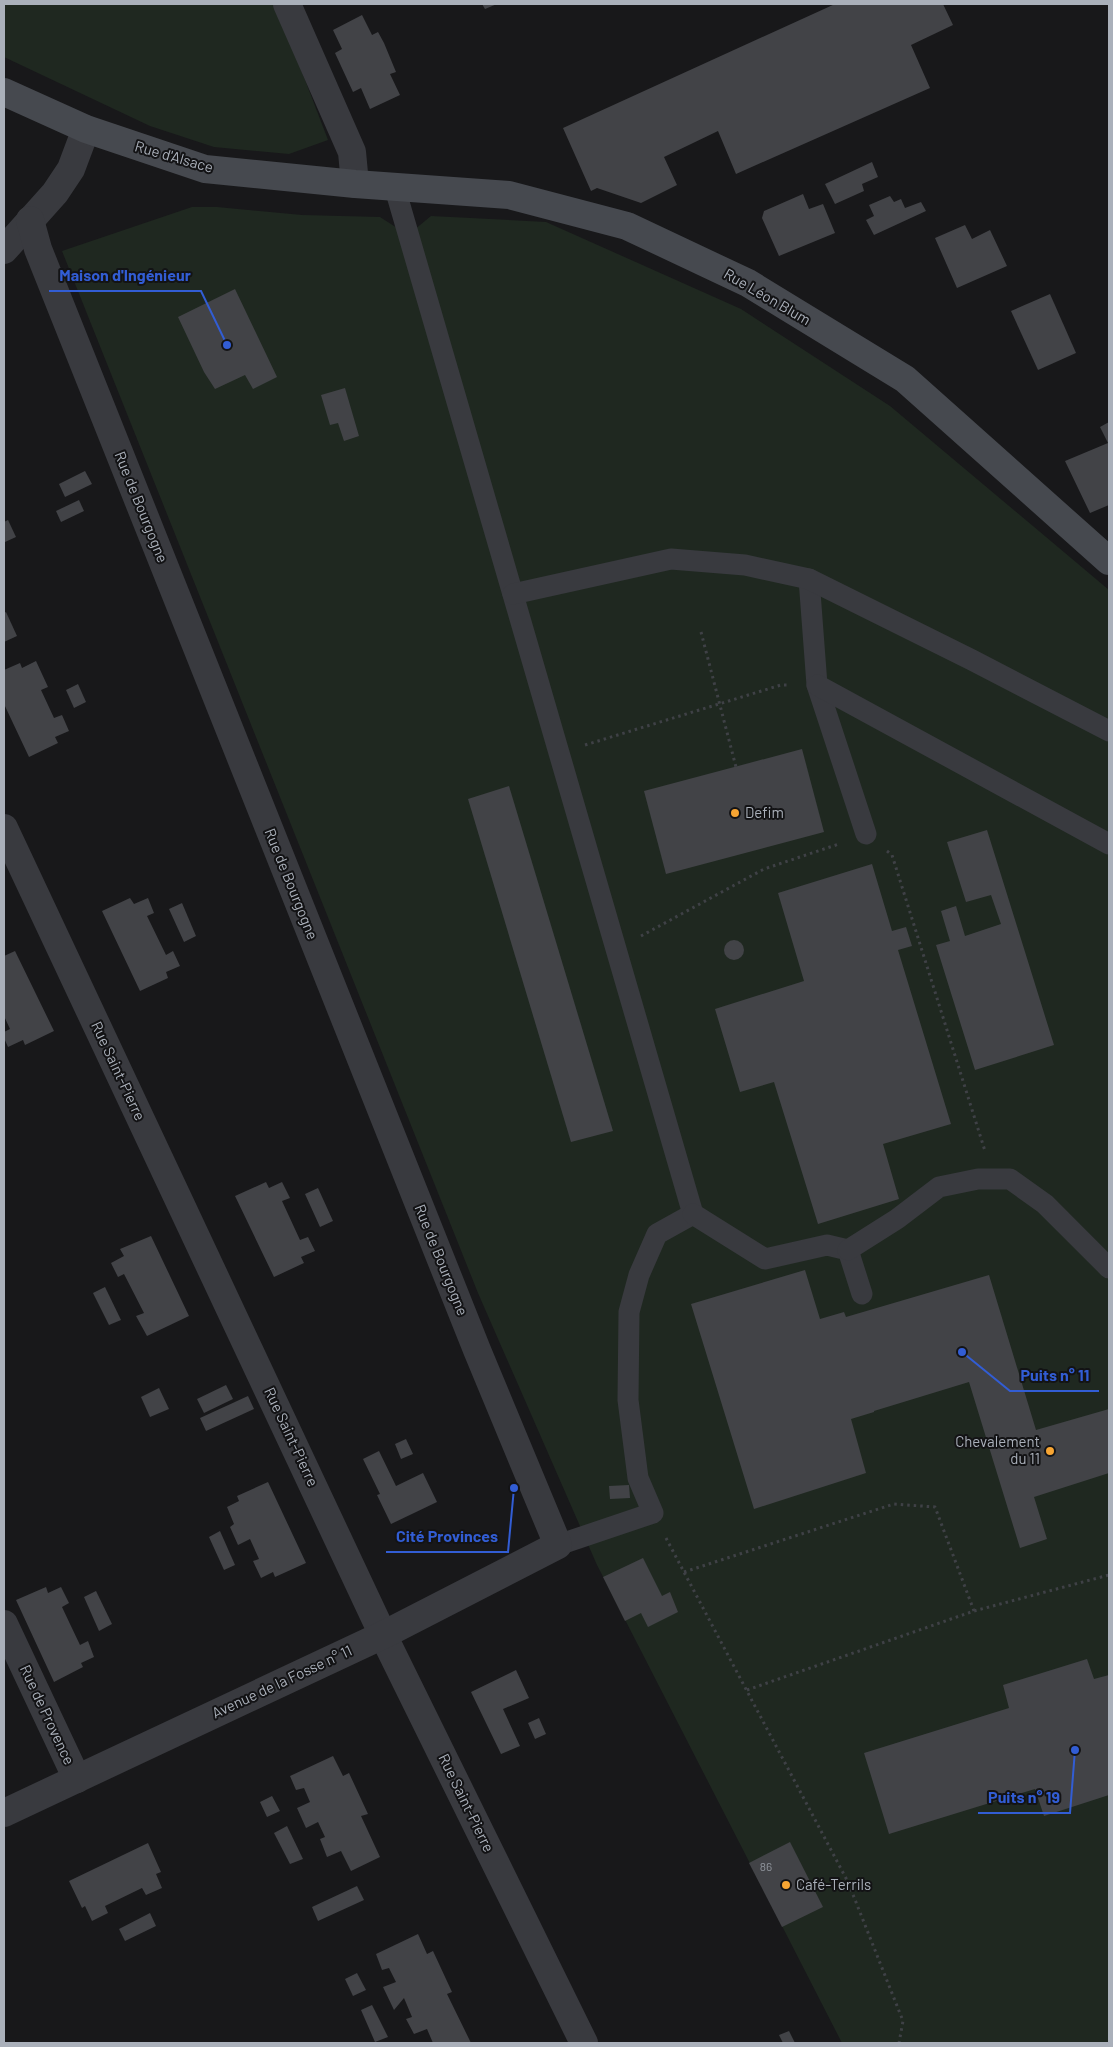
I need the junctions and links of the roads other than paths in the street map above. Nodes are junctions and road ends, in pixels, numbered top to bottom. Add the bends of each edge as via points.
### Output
1 (287, 4) edge
2 (4, 92) edge
3 (86, 129) junction
4 (354, 184) junction
5 (394, 186) junction
6 (30, 220) junction
7 (4, 250) edge
8 (1109, 561) edge
9 (809, 579) junction
10 (512, 594) junction
11 (817, 685) junction
12 (1109, 731) edge
13 (4, 828) edge
14 (866, 834) road end
15 (1109, 844) edge
16 (693, 1214) junction
17 (848, 1250) junction
18 (1109, 1268) edge
19 (862, 1294) dead end
20 (558, 1545) junction
21 (4, 1624) edge
22 (383, 1635) junction
23 (77, 1779) junction
24 (4, 1813) edge
25 (584, 2043) edge

1 - 4 street via 352,152
2 - 3 street, Rue d'Alsace
3 - 4 street, Rue d'Alsace via 205,169
3 - 6 street via 71,169 55,193
4 - 5 street, Rue Léon Blum
5 - 8 street, Rue Léon Blum via 509,195 627,226 748,283 905,379
5 - 10 lane
6 - 7 street
6 - 20 street, Rue de Bourgogne via 38,249 473,1341
9 - 10 lane via 745,565 671,559
9 - 11 lane
9 - 12 lane
10 - 16 lane
11 - 14 lane
11 - 15 lane
13 - 22 street, Rue Saint-Pierre
16 - 17 lane via 765,1259 827,1245
16 - 20 lane via 657,1234 639,1275 628,1312 628,1400 636,1469 653,1513
17 - 18 lane via 940,1187 978,1179 1010,1178 1046,1204
17 - 19 lane
20 - 22 street, Avenue de la Fosse n° 11
21 - 23 street, Rue de Provence
22 - 23 street, Avenue de la Fosse n° 11
22 - 25 street, Rue Saint-Pierre
23 - 24 street, Avenue de la Fosse n° 11

